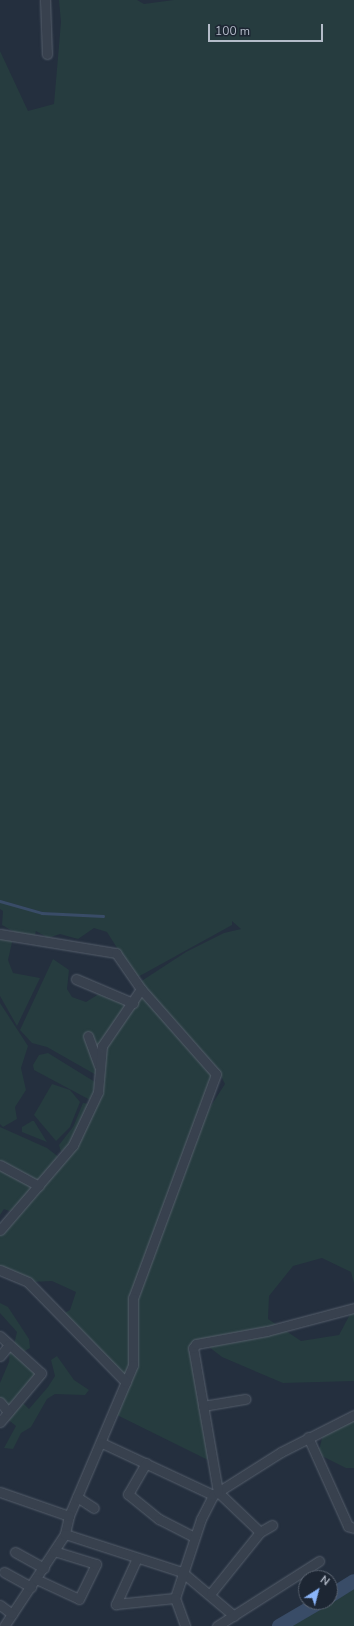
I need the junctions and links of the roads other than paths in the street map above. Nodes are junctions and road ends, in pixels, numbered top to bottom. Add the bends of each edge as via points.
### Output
1 (45, 0) edge
2 (47, 54) dead end
3 (0, 934) edge
4 (76, 979) dead end
5 (141, 989) junction
6 (133, 1003) junction
7 (88, 1036) dead end
8 (100, 1069) junction
9 (0, 1165) edge
10 (39, 1186) junction
11 (0, 1230) edge
12 (0, 1270) edge
13 (354, 1308) edge
14 (0, 1336) edge
15 (9, 1345) junction
16 (0, 1356) edge
17 (126, 1382) junction
18 (245, 1399) dead end
19 (0, 1402) edge
20 (203, 1406) junction
21 (8, 1412) junction
22 (354, 1416) edge
23 (0, 1422) edge
24 (308, 1437) junction
25 (102, 1443) junction
26 (146, 1463) junction
27 (0, 1492) edge
28 (216, 1494) junction
29 (77, 1497) junction
30 (94, 1508) dead end
31 (69, 1516) junction
32 (272, 1525) dead end
33 (354, 1528) edge
34 (260, 1532) junction
35 (65, 1534) junction
36 (194, 1537) junction
37 (54, 1551) junction
38 (15, 1552) dead end
39 (138, 1558) junction
40 (319, 1562) dead end
41 (44, 1568) junction
42 (4, 1572) dead end
43 (182, 1572) junction
44 (34, 1583) junction
45 (211, 1593) junction
46 (174, 1598) junction
47 (0, 1605) edge
48 (12, 1614) junction
49 (234, 1616) junction
50 (4, 1626) edge
51 (185, 1626) edge
52 (218, 1626) edge

1 - 2 street
3 - 5 street via 116,953
4 - 6 street
5 - 6 street
5 - 17 street via 216,1074 133,1298 130,1319 134,1358
6 - 8 street via 104,1041
7 - 8 street
8 - 10 street via 98,1092 82,1128
9 - 10 street
10 - 11 street
12 - 17 street via 28,1282
13 - 20 street via 267,1331 196,1344 193,1348
14 - 15 street
15 - 16 street
15 - 21 street via 41,1373
17 - 25 street
18 - 20 street
19 - 21 street
20 - 28 street
21 - 23 street
22 - 24 street
24 - 28 street
24 - 33 street via 348,1526
25 - 26 street
25 - 29 street
26 - 28 street
26 - 36 street via 128,1494 160,1519
27 - 31 street
28 - 34 street
28 - 36 street
29 - 30 street
29 - 31 street
31 - 35 street
32 - 34 street
34 - 45 street
35 - 37 street
35 - 39 street
36 - 43 street
37 - 41 street
37 - 44 street via 96,1564 79,1599
38 - 41 street
39 - 43 street
39 - 46 street via 116,1604
40 - 49 street
41 - 44 street
42 - 44 street
43 - 45 street
43 - 46 street
44 - 48 street
45 - 49 street
46 - 51 street
47 - 48 street
48 - 50 street
49 - 52 street

